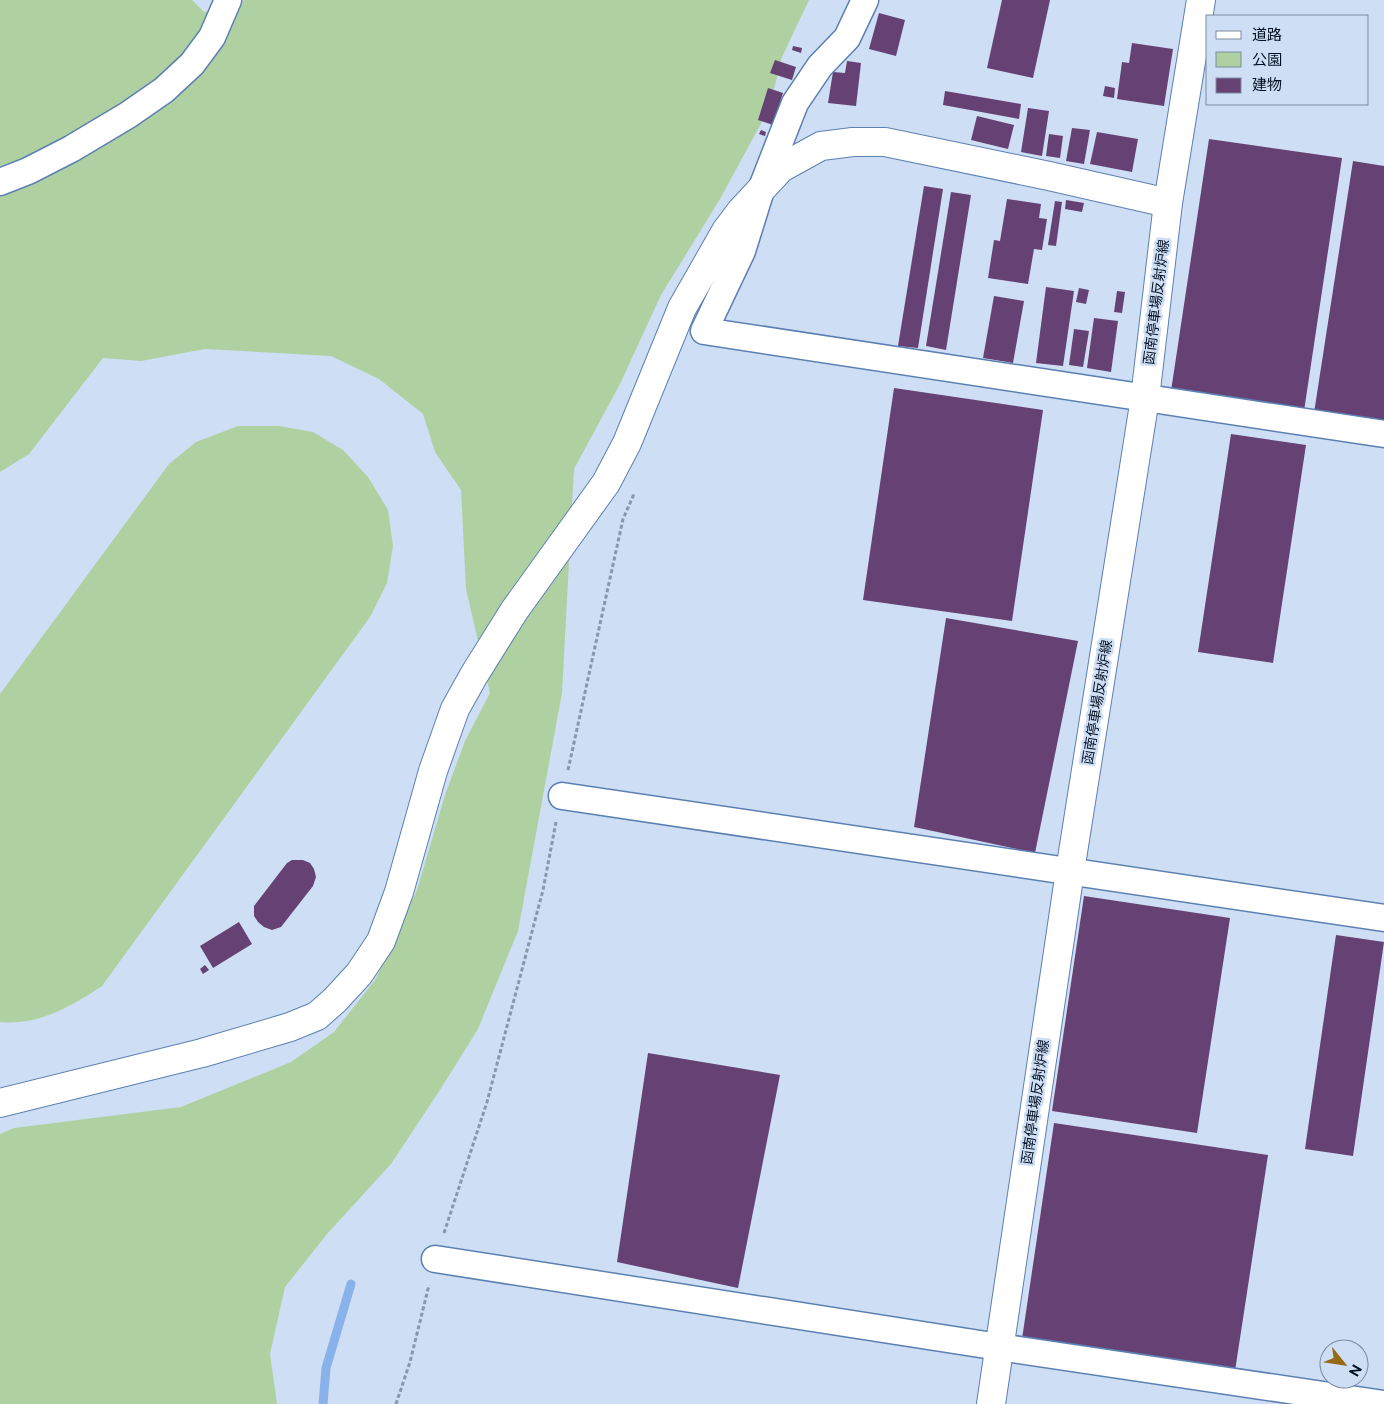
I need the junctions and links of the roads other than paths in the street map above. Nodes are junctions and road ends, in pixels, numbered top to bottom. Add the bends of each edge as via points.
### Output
1 (228, 0) edge
2 (865, 0) edge
3 (1201, 0) edge
4 (0, 182) edge
5 (761, 190) junction
6 (1168, 203) junction
7 (1145, 398) junction
8 (1384, 434) edge
9 (562, 796) road end
10 (1070, 871) junction
11 (1384, 918) edge
12 (0, 1103) edge
13 (435, 1259) road end
14 (999, 1347) junction
15 (990, 1404) edge
16 (1383, 1404) edge

1 - 4 street via 212,37 192,64 164,90 71,149
2 - 5 street via 847,38 820,66 795,103
3 - 6 street, 函南停車場反射炉線
5 - 6 street via 782,168 821,146 885,142
5 - 7 street via 742,250 704,331
5 - 12 street via 726,231 682,308 627,443 606,483 514,611 455,709 433,772 399,892 381,940 359,974 317,1016 290,1027 202,1053
6 - 7 street, 函南停車場反射炉線
7 - 8 street
7 - 10 street, 函南停車場反射炉線
9 - 10 street
10 - 11 street
10 - 14 street, 函南停車場反射炉線
13 - 14 street
14 - 15 street, 函南停車場反射炉線
14 - 16 street

